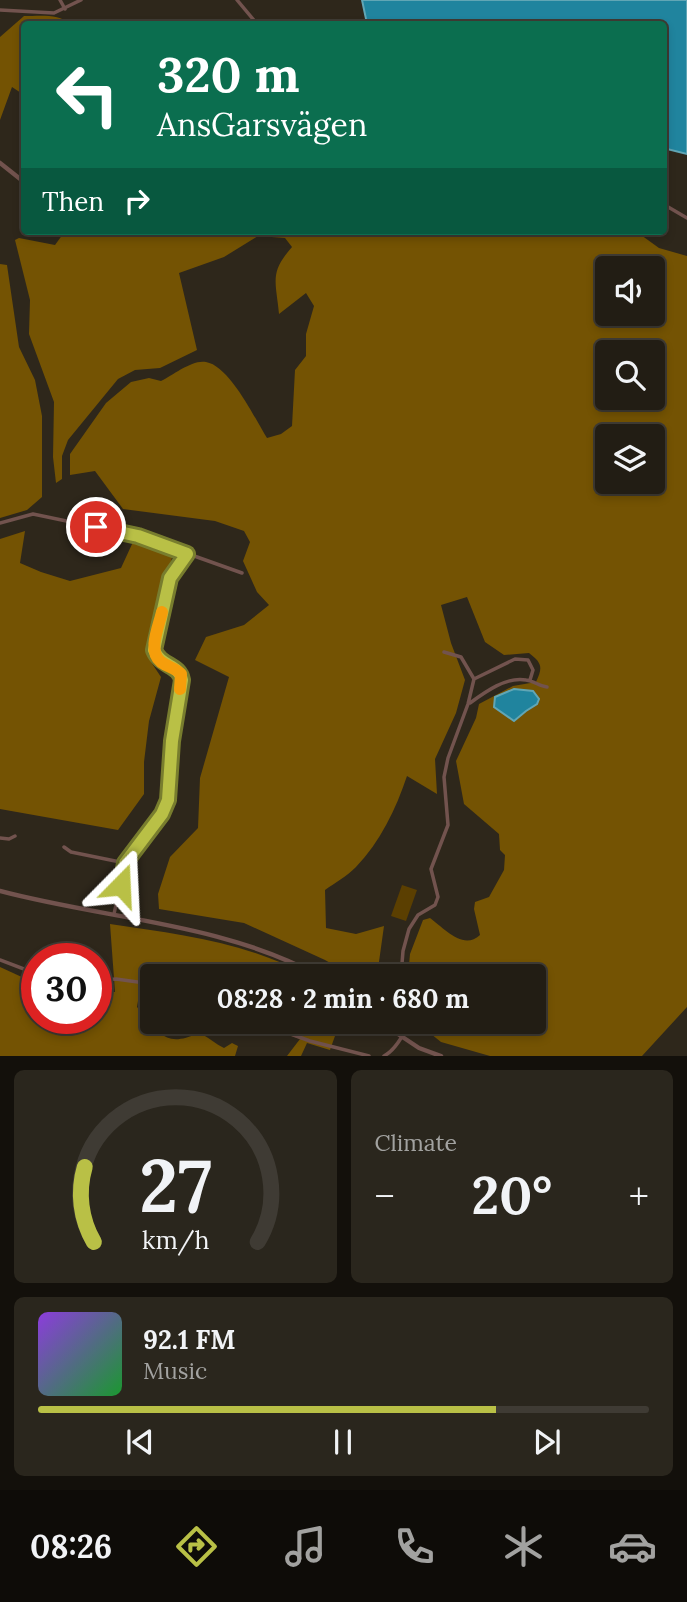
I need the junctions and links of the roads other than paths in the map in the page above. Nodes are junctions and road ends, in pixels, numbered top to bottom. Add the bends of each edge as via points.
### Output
1 (60, 0) edge
2 (81, 0) edge
3 (237, 0) edge
4 (0, 9) edge
5 (65, 9) junction
6 (254, 21) edge
7 (0, 163) edge
8 (21, 180) edge
9 (667, 206) edge
10 (687, 218) edge
11 (0, 523) edge
12 (187, 554) junction
13 (242, 573) dead end
14 (444, 652) dead end
15 (474, 679) junction
16 (530, 680) junction
17 (547, 687) dead end
18 (468, 704) junction
19 (15, 836) dead end
20 (0, 838) edge
21 (64, 847) dead end
22 (125, 863) junction
23 (0, 891) edge
24 (114, 916) junction
25 (0, 960) edge
26 (297, 964) edge
27 (402, 964) edge
28 (21, 968) edge
29 (112, 979) edge
30 (140, 982) edge
31 (291, 1034) edge
32 (396, 1034) edge
33 (402, 1034) edge
34 (400, 1037) junction
35 (369, 1056) edge
36 (384, 1056) edge
37 (441, 1056) edge

1 - 5 street
2 - 5 street
3 - 6 street
4 - 5 street via 54,13
7 - 8 street
9 - 10 street
11 - 12 street via 33,514 138,536
12 - 13 street
12 - 22 street via 170,578 154,650 182,680 168,800
14 - 15 street via 461,657
15 - 16 street via 515,659 528,660 533,670
15 - 18 street
16 - 17 street
16 - 18 street via 505,682
18 - 27 street via 444,777 448,825 431,869 438,897 409,929
19 - 20 street
21 - 22 street
22 - 24 street
23 - 24 street
24 - 26 street via 204,934
25 - 28 street
29 - 30 street
31 - 35 street
32 - 34 street
33 - 34 street
34 - 36 street
34 - 37 street

